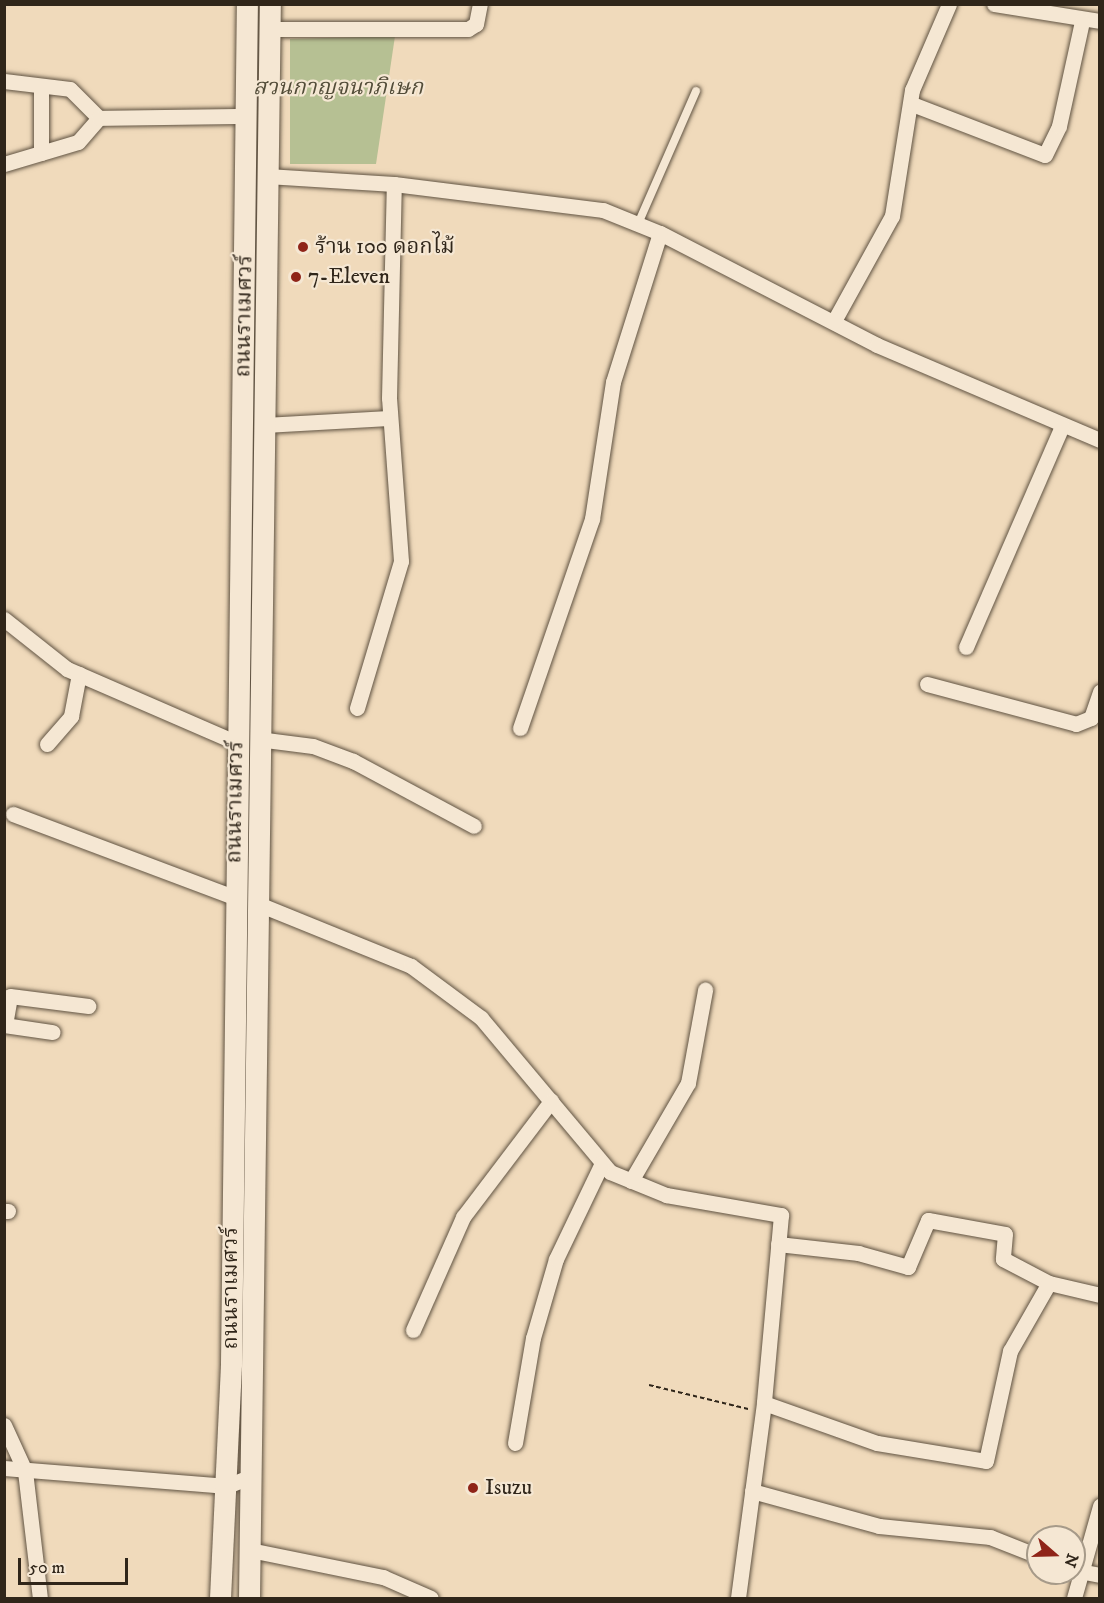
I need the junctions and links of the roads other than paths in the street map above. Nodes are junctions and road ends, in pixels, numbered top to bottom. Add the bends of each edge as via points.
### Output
1 (247, 4) edge
2 (270, 4) edge
3 (480, 4) edge
4 (950, 4) edge
5 (994, 4) edge
6 (1082, 21) junction
7 (1100, 21) edge
8 (269, 29) junction
9 (4, 81) edge
10 (41, 87) junction
11 (696, 91) dead end
12 (912, 104) junction
13 (247, 116) junction
14 (99, 118) junction
15 (41, 153) junction
16 (4, 164) edge
17 (267, 176) junction
18 (394, 184) junction
19 (638, 224) junction
20 (660, 233) junction
21 (834, 321) junction
22 (390, 418) junction
23 (263, 424) junction
24 (1062, 426) junction
25 (1100, 440) edge
26 (4, 618) edge
27 (966, 647) dead end
28 (79, 674) junction
29 (927, 684) dead end
30 (1100, 692) edge
31 (357, 708) dead end
32 (520, 728) dead end
33 (258, 739) junction
34 (235, 742) junction
35 (47, 744) dead end
36 (12, 814) dead end
37 (474, 826) dead end
38 (234, 897) junction
39 (256, 903) junction
40 (705, 990) dead end
41 (88, 1005) dead end
42 (5, 1025) edge
43 (52, 1032) dead end
44 (551, 1101) junction
45 (602, 1163) junction
46 (631, 1181) junction
47 (778, 1244) junction
48 (1049, 1283) junction
49 (1099, 1294) edge
50 (413, 1330) dead end
51 (763, 1408) junction
52 (4, 1425) edge
53 (515, 1443) dead end
54 (4, 1468) edge
55 (25, 1471) junction
56 (249, 1477) junction
57 (227, 1486) junction
58 (752, 1491) junction
59 (1100, 1506) edge
60 (1086, 1544) edge
61 (250, 1550) junction
62 (1026, 1551) edge
63 (424, 1597) edge
64 (40, 1599) edge
65 (220, 1599) edge
66 (249, 1599) edge
67 (738, 1599) edge

1 - 13 main road, ถนนราเมศวร์
2 - 8 main road, ถนนราเมศวร์
3 - 8 street via 476,24 468,29
4 - 12 street via 912,90
5 - 6 street
6 - 7 street
6 - 12 street via 1059,126 1045,155
8 - 17 main road, ถนนราเมศวร์
9 - 10 street
10 - 14 street via 70,89
10 - 15 street
11 - 19 lane
12 - 21 street via 892,216
13 - 14 street
13 - 34 main road, ถนนราเมศวร์
14 - 15 street via 78,142
15 - 16 street
17 - 18 street
17 - 23 main road, ถนนราเมศวร์
18 - 19 street via 564,201
18 - 22 street
19 - 20 street
20 - 21 street
20 - 32 street via 613,382 592,519
21 - 24 street
22 - 23 street
22 - 31 street via 401,561
23 - 33 main road, ถนนราเมศวร์
24 - 25 street
24 - 27 street
26 - 28 street
28 - 34 street
28 - 35 street via 71,716
29 - 30 street via 1076,724 1090,718
33 - 37 street via 313,746 353,761
33 - 39 main road, ถนนราเมศวร์
34 - 38 main road, ถนนราเมศวร์
36 - 38 street
38 - 57 main road, ถนนราเมศวร์
39 - 44 street via 411,966 481,1018
39 - 56 main road, ถนนราเมศวร์
40 - 46 street via 688,1083
41 - 42 street via 10,996
42 - 43 street
44 - 45 street
44 - 50 street via 463,1217
45 - 46 street
45 - 53 street via 556,1259 533,1338
46 - 47 street via 666,1195 781,1215
47 - 48 street via 908,1267 928,1220 1005,1234 1003,1260
47 - 51 street
48 - 49 street
48 - 51 street via 1011,1351 986,1461 878,1443
51 - 58 street
52 - 55 street
54 - 55 street
55 - 57 street
55 - 64 street
56 - 57 street
56 - 61 main road, ถนนราเมศวร์
57 - 65 main road, ถนนราเมศวร์
58 - 62 street via 879,1526 990,1537
58 - 67 street
59 - 60 street
61 - 63 street via 383,1577
61 - 66 main road, ถนนราเมศวร์

